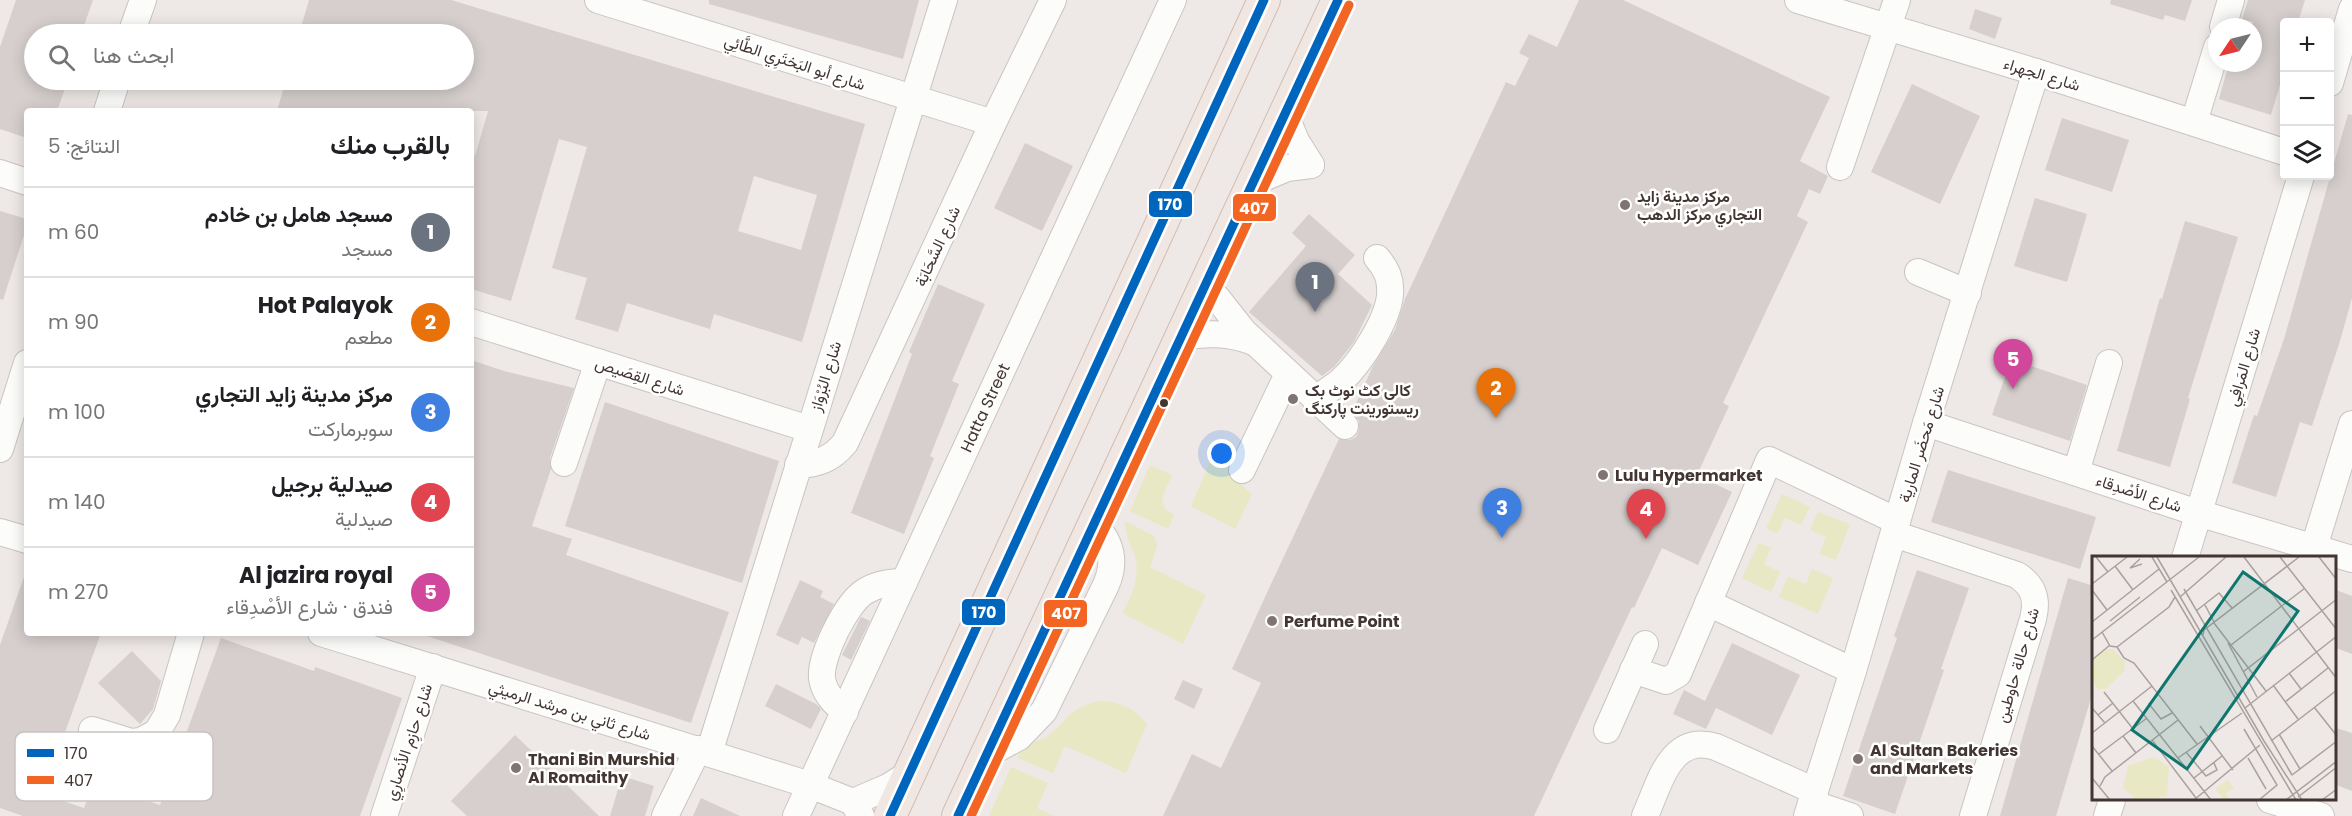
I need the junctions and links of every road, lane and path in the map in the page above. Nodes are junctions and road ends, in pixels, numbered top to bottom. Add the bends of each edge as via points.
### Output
1 (143, 0) edge
2 (598, 0) edge
3 (944, 0) edge
4 (1053, 0) edge
5 (1173, 0) edge
6 (1264, 0) edge
7 (1338, 0) edge
8 (1798, 0) edge
9 (1897, 0) edge
10 (2231, 0) edge
11 (2352, 9) edge
12 (2226, 18) edge
13 (135, 24) edge
14 (1888, 27) junction
15 (2036, 72) junction
16 (2209, 72) edge
17 (2333, 72) edge
18 (114, 90) edge
19 (913, 99) junction
20 (108, 108) edge
21 (1285, 114) junction
22 (2194, 122) junction
23 (993, 123) junction
24 (2280, 151) edge
25 (1840, 167) dead end
26 (0, 173) edge
27 (2300, 180) edge
28 (24, 181) edge
29 (1254, 182) junction
30 (1377, 258) dead end
31 (1918, 272) dead end
32 (1206, 284) junction
33 (1968, 292) junction
34 (474, 323) edge
35 (1181, 338) junction
36 (1255, 343) junction
37 (598, 362) junction
38 (2109, 363) dead end
39 (24, 373) edge
40 (1288, 374) junction
41 (1315, 399) junction
42 (1926, 423) junction
43 (2352, 424) edge
44 (1345, 426) dead end
45 (809, 429) junction
46 (0, 449) edge
47 (564, 463) dead end
48 (798, 465) junction
49 (1242, 470) dead end
50 (2076, 472) junction
51 (2198, 513) junction
52 (1094, 524) junction
53 (1895, 528) junction
54 (0, 532) edge
55 (24, 539) edge
56 (2314, 547) junction
57 (2186, 556) edge
58 (2352, 559) edge
59 (904, 582) junction
60 (1708, 603) junction
61 (190, 636) edge
62 (331, 636) edge
63 (1645, 644) dead end
64 (433, 668) junction
65 (1633, 670) junction
66 (1853, 671) junction
67 (845, 712) junction
68 (92, 730) dead end
69 (1607, 730) dead end
70 (98, 732) edge
71 (157, 732) edge
72 (703, 751) junction
73 (988, 754) junction
74 (909, 774) junction
75 (810, 785) junction
76 (2112, 801) edge
77 (2273, 801) edge
78 (1811, 803) edge
79 (857, 809) edge
80 (384, 816) edge
81 (665, 816) edge
82 (796, 816) edge
83 (890, 816) edge
84 (958, 816) edge
85 (1645, 816) edge
86 (1850, 816) edge
87 (1973, 816) edge
88 (2106, 816) edge
89 (2321, 816) edge

1 - 13 street
2 - 19 street, شارع أبو البَختَرِي الطَّائِي
3 - 19 street, شارع البُرْوَاز
4 - 23 street, شارع السَّحَابَة
5 - 59 street, Hatta Street
6 - 74 main road
7 - 21 main road
8 - 14 street, شارع الجهراء
9 - 14 street
10 - 12 street
11 - 17 street
14 - 15 street, شارع الجهراء
14 - 25 street
15 - 22 street, شارع الجهراء
15 - 33 street, شارع مَحضَر المارية
16 - 22 street
18 - 20 street
19 - 23 street, شارع أبو البَختَرِي الطَّائِي
19 - 45 street, شارع البُرْوَاز
21 - 29 main road
21 - 29 street via 1311,165 1287,168
22 - 24 street, شارع الجهراء
23 - 48 street, شارع السَّحَابَة via 845,443 828,459
26 - 28 street
27 - 51 street, شارع المَرافِي
29 - 32 main road
30 - 41 street via 1388,276 1388,308 1352,369
31 - 33 street
32 - 35 main road
32 - 36 street
33 - 42 street, شارع مَحضَر المارية
34 - 37 street, شارع القِصَيص
35 - 36 street via 1216,334
35 - 52 main road
36 - 40 street
37 - 45 street, شارع القِصَيص
37 - 47 street
38 - 50 street
39 - 46 street
40 - 41 street
40 - 49 street
41 - 44 street
42 - 50 street, شارع الأصْدِقاء
42 - 53 street, شارع مَحضَر المارية
43 - 56 street
45 - 48 street, شارع البُرْوَاز
48 - 72 street, شارع البُرْوَاز
50 - 51 street, شارع الأصْدِقاء
51 - 56 street, شارع الأصْدِقاء
51 - 57 street, شارع المَرافِي
52 - 73 main road
52 - 73 street via 1110,546 1112,567 1106,585 1044,711 1019,737
53 - 60 street via 1769,460
53 - 66 street, شارع مَحضَر المارية
53 - 87 street, شارع حالة حاوطين via 2017,575 2026,581 2036,599
54 - 55 street
56 - 58 street, شارع الأصْدِقاء
59 - 67 street, Hatta Street
59 - 67 street via 877,585 865,591 846,610 840,623 822,678 834,703
60 - 65 street via 1682,667 1673,678 1666,681
60 - 66 street
61 - 71 street via 167,715
62 - 64 street, شارع ثاني بن مرشد الرميثي
63 - 65 street
64 - 72 street, شارع ثاني بن مرشد الرميثي
64 - 80 street, شارع حازِم الأنصارِي
65 - 69 street
66 - 78 street, شارع مَحضَر المارية
67 - 75 street, Hatta Street
68 - 70 street
72 - 75 street, شارع ثاني بن مرشد الرميثي
72 - 81 street, شارع البُرْوَاز
73 - 84 main road
74 - 79 street, شارع ثاني بن مرشد الرميثي
74 - 83 main road
75 - 79 street, شارع ثاني بن مرشد الرميثي
75 - 82 street, Hatta Street
76 - 88 street
77 - 89 street
78 - 85 street via 1716,747 1693,744 1673,757
78 - 86 street

